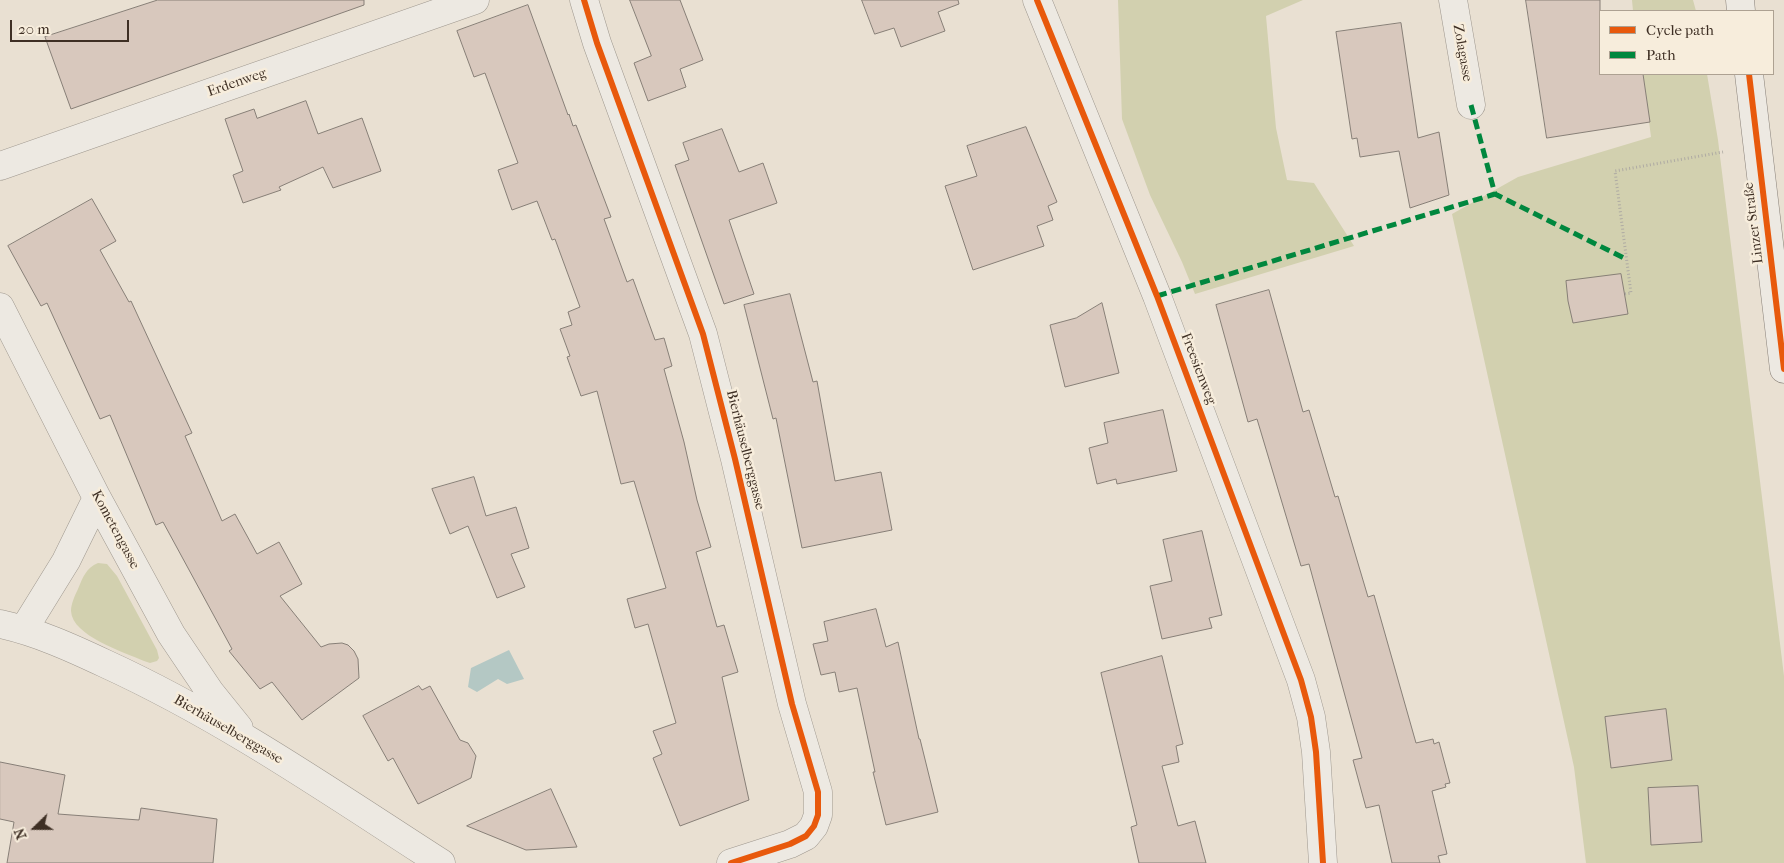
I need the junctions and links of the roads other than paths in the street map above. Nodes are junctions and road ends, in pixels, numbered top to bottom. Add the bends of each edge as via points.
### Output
1 (475, 0) edge
2 (584, 0) edge
3 (1020, 0) edge
4 (1027, 0) edge
5 (1037, 0) edge
6 (1453, 0) edge
7 (1749, 75) edge
8 (1471, 105) dead end
9 (0, 166) edge
10 (0, 308) edge
11 (1784, 369) edge
12 (97, 498) junction
13 (12, 626) edge
14 (250, 741) junction
15 (441, 863) edge
16 (731, 863) edge
17 (1323, 863) edge

1 - 9 street, Erdenweg
2 - 16 street, Bierhäuselberggasse via 612,87 703,334 792,704 818,792 817,820 806,836
3 - 4 street
5 - 17 street, Freesienweg via 1157,296 1301,680 1316,752
6 - 8 street, Zolagasse
7 - 11 street, Linzer Straße
10 - 12 street, Kometengasse
12 - 13 street via 66,561
12 - 14 street, Kometengasse via 171,634 210,692
13 - 14 street, Bierhäuselberggasse via 138,679
14 - 15 street, Bierhäuselberggasse

